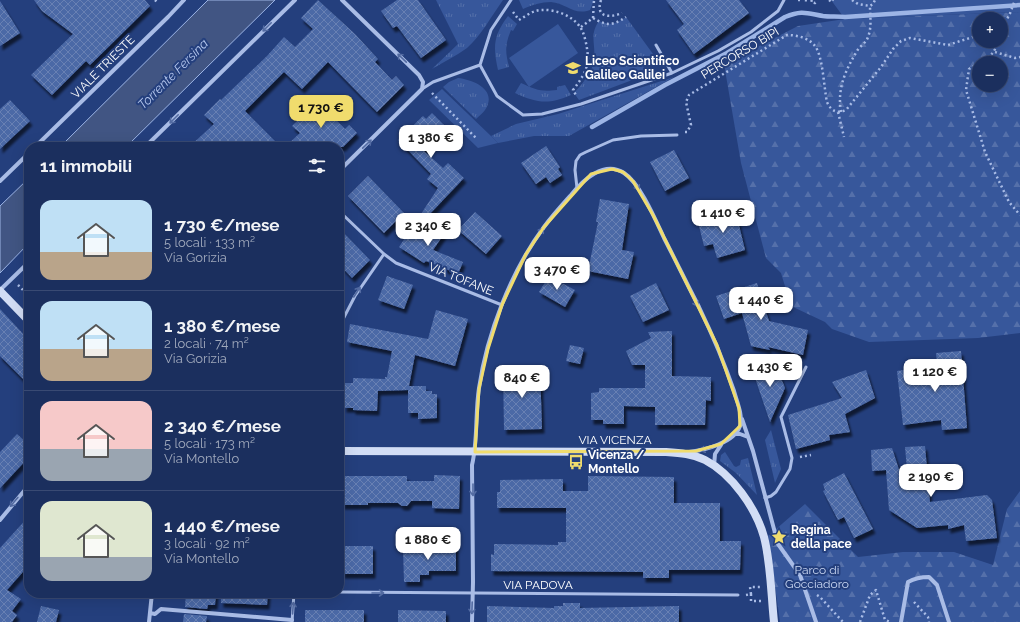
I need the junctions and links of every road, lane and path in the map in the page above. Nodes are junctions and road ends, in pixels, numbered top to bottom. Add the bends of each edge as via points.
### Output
1 (155, 0) edge
2 (184, 0) edge
3 (295, 0) edge
4 (342, 0) edge
5 (511, 0) edge
6 (594, 0) edge
7 (601, 0) edge
8 (784, 0) edge
9 (805, 0) edge
10 (809, 0) edge
11 (812, 0) edge
12 (817, 0) edge
13 (829, 0) edge
14 (833, 0) edge
15 (852, 0) edge
16 (875, 0) edge
17 (1015, 0) edge
18 (158, 3) dead end
19 (507, 5) junction
20 (870, 6) junction
21 (622, 13) dead end
22 (626, 17) dead end
23 (1008, 17) edge
24 (593, 18) junction
25 (581, 27) junction
26 (972, 38) edge
27 (656, 45) dead end
28 (996, 48) edge
29 (995, 52) junction
30 (991, 56) edge
31 (1020, 57) edge
32 (480, 65) junction
33 (972, 67) edge
34 (672, 74) junction
35 (422, 89) junction
36 (430, 92) dead end
37 (581, 104) junction
38 (839, 112) junction
39 (677, 135) joint
40 (844, 137) dead end
41 (476, 138) dead end
42 (40, 142) edge
43 (150, 142) edge
44 (24, 158) edge
45 (344, 166) edge
46 (0, 182) edge
47 (577, 188) junction
48 (1020, 215) edge
49 (344, 216) edge
50 (384, 254) junction
51 (24, 267) edge
52 (20, 287) dead end
53 (0, 290) edge
54 (24, 291) edge
55 (502, 305) junction
56 (24, 316) edge
57 (344, 317) edge
58 (806, 367) dead end
59 (741, 416) junction
60 (734, 434) junction
61 (749, 438) junction
62 (721, 444) junction
63 (344, 451) edge
64 (475, 452) junction
65 (682, 453) junction
66 (714, 466) junction
67 (24, 491) edge
68 (766, 498) junction
69 (0, 520) edge
70 (764, 587) dead end
71 (344, 592) edge
72 (472, 593) junction
73 (751, 594) junction
74 (738, 595) joint
75 (820, 597) dead end
76 (152, 598) edge
77 (294, 598) edge
78 (765, 601) dead end
79 (903, 606) junction
80 (150, 613) junction
81 (292, 621) edge
82 (150, 622) edge
83 (472, 622) edge
84 (774, 622) edge
85 (816, 622) edge
86 (843, 622) edge
87 (860, 622) edge
88 (890, 622) edge
89 (901, 622) edge
90 (929, 622) edge
91 (949, 622) edge

1 - 18 path
2 - 42 street, VIALE TRIESTE
3 -> 43 street
35 -> 4 street via 420,75
5 - 19 lane
6 - 24 path
7 - 21 path via 600,10 605,15 614,16
8 - 34 lane via 778,11 751,32
9 - 10 path
11 - 12 path via 811,2 815,3
13 - 14 path
15 - 20 path
16 - 20 path
17 - 23 path
19 - 25 path via 519,20 541,10 558,11
19 - 32 lane via 490,30
20 - 38 path via 868,38 858,50 843,80 839,95
22 - 24 path via 616,24
24 - 25 path
25 - 37 path via 587,45 588,60 582,79 573,90
26 - 38 path via 948,45 910,38 901,41 846,110
27 - 34 lane
28 - 29 path
29 - 30 path
29 - 31 path
32 - 35 lane via 433,82
32 - 37 lane via 497,96 522,115 542,114
33 - 48 path via 969,69 966,90 985,152 1008,202
34 - 37 lane
45 -> 35 street
36 - 41 path
38 - 39 path, PERCORSO BIPI via 834,112 827,102 819,55 815,46 799,35 787,35 689,95 686,102 691,125 687,132
38 - 40 path
39 - 47 lane via 613,140 580,155 575,170
44 - 46 street
55 -> 47 street via 526,254 544,227
47 -> 59 street via 591,174 602,170 623,172 633,181 653,214 717,345
49 - 50 lane, VIA TOFANE
50 - 55 lane, VIA TOFANE via 396,262
57 -> 50 lane via 354,296
51 - 53 street
52 - 54 path
53 - 56 main road
55 - 64 street via 488,348 479,388
58 - 68 lane via 781,417 792,458 790,469 776,492
59 - 60 street via 740,426
59 - 61 street
60 - 61 street
60 - 62 street
61 - 68 street
62 -> 65 street
62 - 66 street via 715,454
63 - 64 main road, VIA VICENZA
64 - 65 main road, VIA VICENZA
64 -> 72 street via 472,465
65 - 66 main road, VIA VICENZA via 698,457
66 - 84 main road, VIA VICENZA via 750,504 758,520 764,537 769,568
67 -> 69 street
68 - 85 street via 778,544 800,575
70 - 73 path via 750,587
71 -> 72 lane, VIA PADOVA
72 - 74 lane, VIA PADOVA
72 -> 83 street
73 - 74 path
73 - 78 path via 751,601
75 - 86 path
76 - 80 street
81 -> 77 lane
79 - 89 street
79 - 90 path via 914,602 928,617
79 - 91 street via 908,582 916,577 929,577 937,585
80 - 81 street via 155,614 161,609
80 - 82 street
87 - 88 path via 870,595 876,590 885,620

